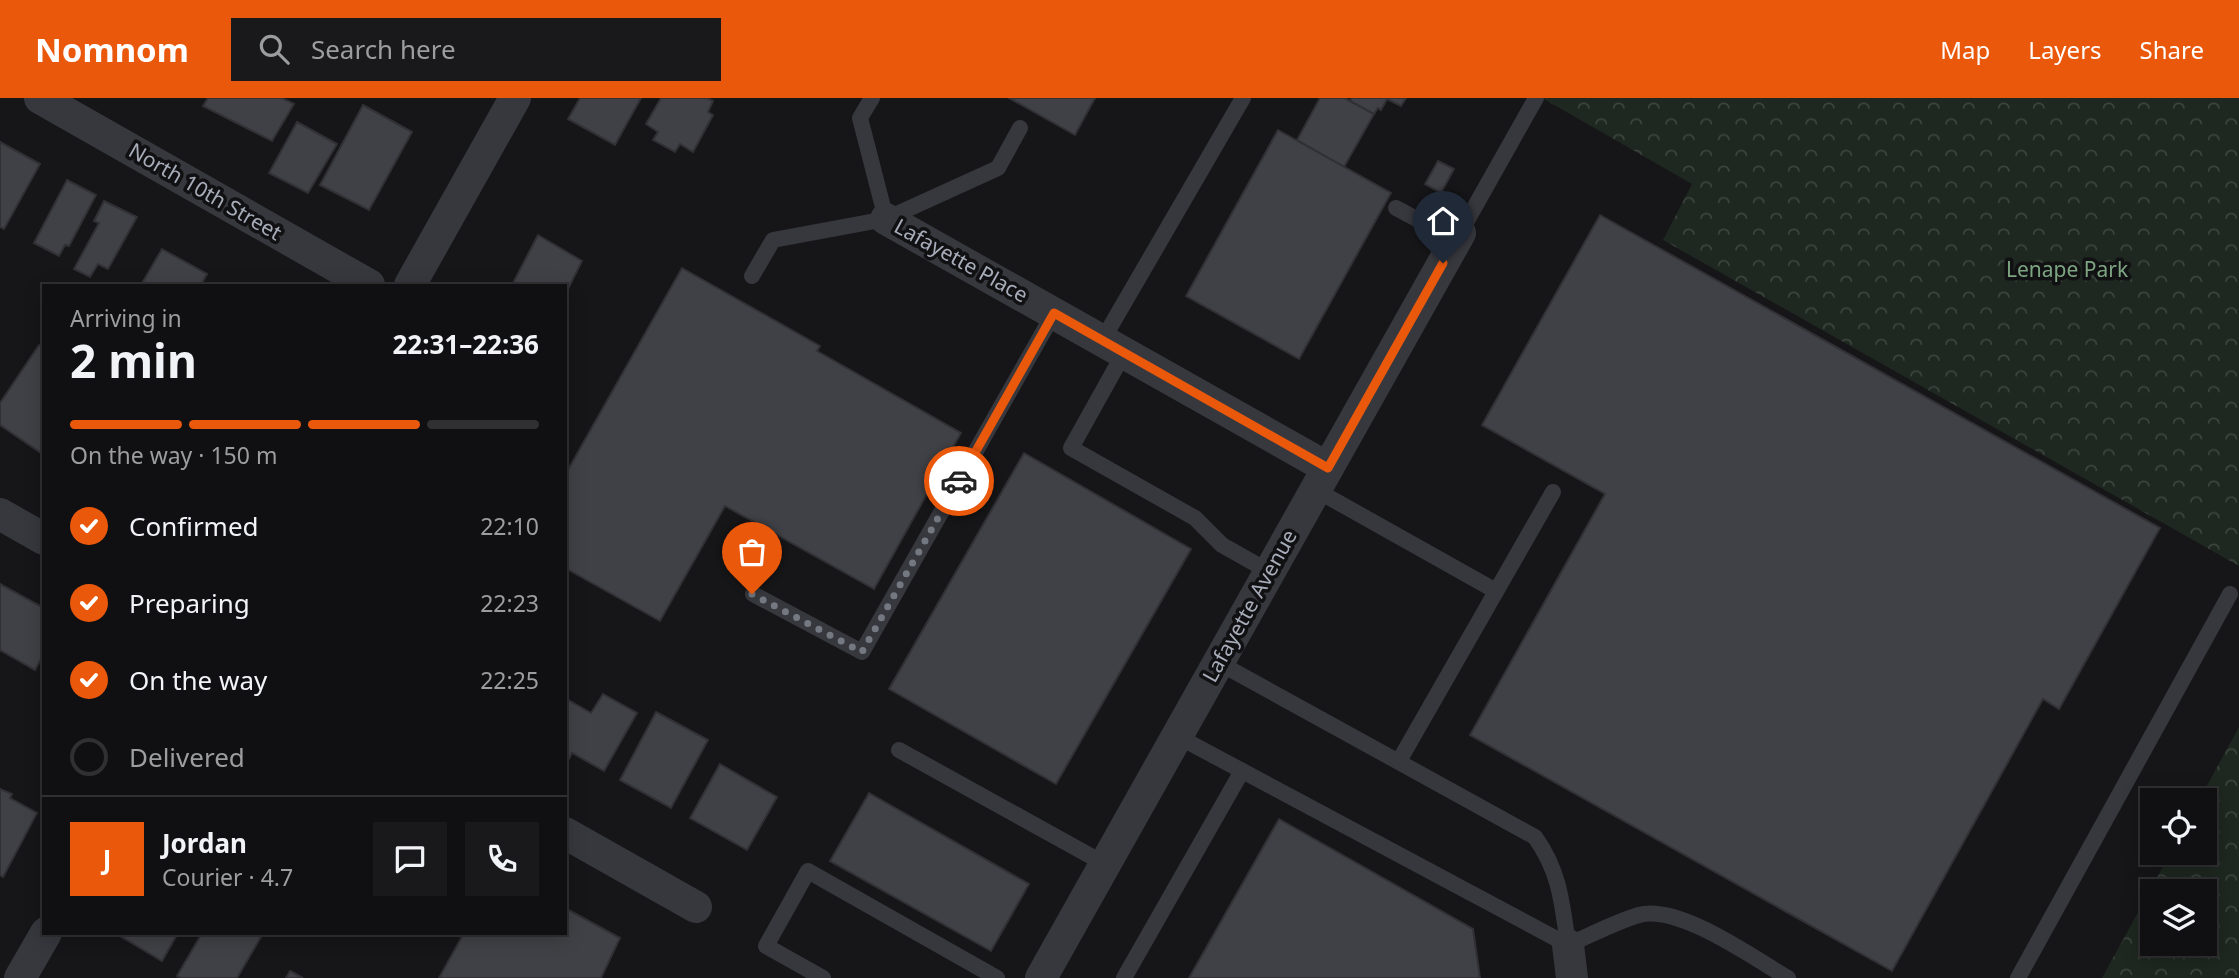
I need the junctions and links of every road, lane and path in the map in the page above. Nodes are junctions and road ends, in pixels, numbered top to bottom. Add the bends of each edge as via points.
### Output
1 (40, 98) edge
2 (515, 98) edge
3 (872, 98) edge
4 (1243, 98) edge
5 (1536, 98) edge
6 (1020, 128) dead end
7 (1396, 208) dead end
8 (886, 219) junction
9 (1458, 237) junction
10 (752, 276) dead end
11 (367, 284) edge
12 (411, 284) edge
13 (1054, 313) junction
14 (1113, 347) junction
15 (1322, 479) junction
16 (1553, 492) dead end
17 (0, 514) edge
18 (42, 538) edge
19 (1270, 572) junction
20 (1496, 591) junction
21 (752, 594) dead end
22 (2230, 594) dead end
23 (1219, 663) junction
24 (1177, 736) junction
25 (899, 750) dead end
26 (1399, 761) junction
27 (1242, 771) junction
28 (567, 834) edge
29 (1105, 864) junction
30 (696, 907) dead end
31 (45, 935) edge
32 (1575, 967) edge
33 (19, 972) edge
34 (823, 978) edge
35 (998, 978) edge
36 (1041, 978) edge
37 (1124, 978) edge
38 (1788, 978) edge
39 (2018, 978) edge

1 - 11 street, North 10th Street
2 - 12 street
3 - 8 lane via 860,118
4 - 14 lane
5 - 9 lane
6 - 8 lane via 998,169
7 - 9 lane
8 - 10 lane via 773,240
8 - 13 street, Lafayette Place
9 - 15 street, Lafayette Avenue
13 - 14 street, Lafayette Place
13 - 21 lane via 862,652
14 - 15 street, Lafayette Place
14 - 19 lane via 1070,448 1195,518 1222,545
15 - 19 street, Lafayette Avenue
15 - 20 lane
16 - 20 lane
17 - 18 street
19 - 23 street, Lafayette Avenue
20 - 26 lane
22 - 39 lane
23 - 24 street, Lafayette Avenue
23 - 26 lane
24 - 27 lane
24 - 29 street, Lafayette Avenue
25 - 29 lane
26 - 32 lane via 1535,837 1551,859
27 - 32 lane
27 - 37 lane
28 - 30 street
29 - 36 street, Lafayette Avenue
31 - 33 street
32 - 38 lane via 1641,915 1657,915 1692,925
34 - 35 lane via 766,946 808,871

